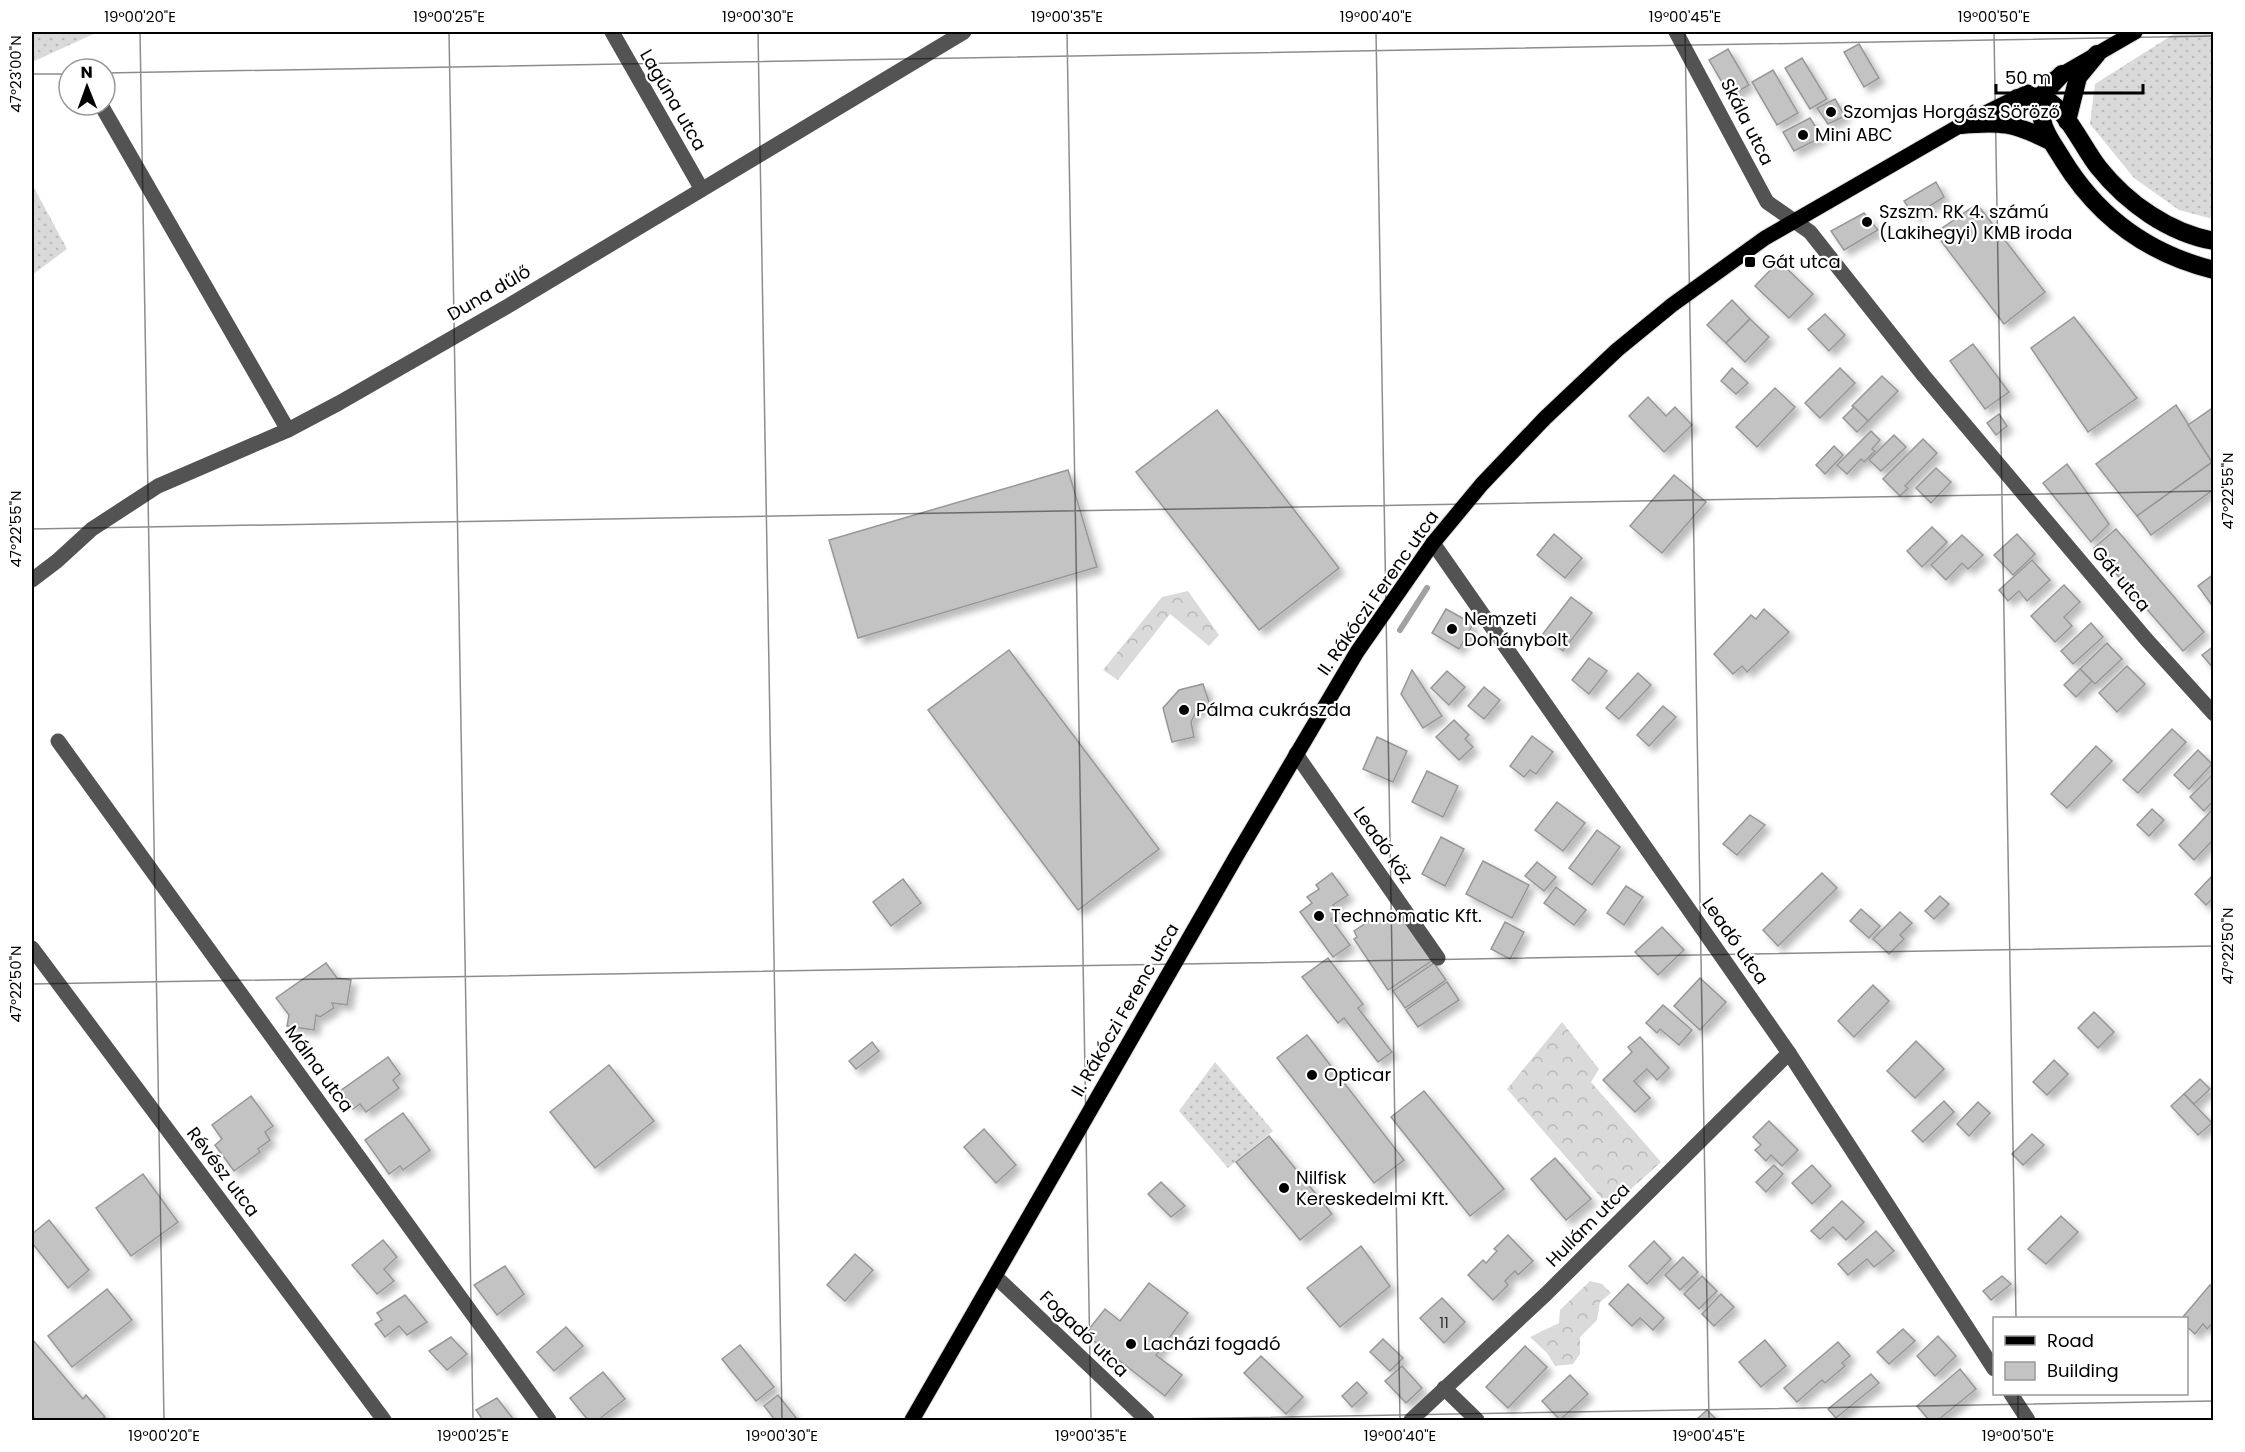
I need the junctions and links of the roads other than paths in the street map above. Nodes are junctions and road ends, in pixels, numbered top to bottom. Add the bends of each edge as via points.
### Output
1 (612, 32) edge
2 (964, 32) edge
3 (1676, 32) edge
4 (2135, 32) edge
5 (941, 37) edge
6 (2097, 54) junction
7 (2062, 74) junction
8 (2040, 97) junction
9 (2017, 98) junction
10 (108, 117) edge
11 (2067, 121) junction
12 (1961, 124) junction
13 (2050, 141) junction
14 (701, 189) junction
15 (1793, 220) junction
16 (2214, 241) edge
17 (2214, 270) edge
18 (288, 430) junction
19 (1433, 543) junction
20 (32, 580) edge
21 (2214, 714) edge
22 (58, 741) dead end
23 (1296, 754) junction
24 (32, 948) edge
25 (1438, 958) dead end
26 (1789, 1053) junction
27 (995, 1276) junction
28 (1993, 1366) edge
29 (1444, 1388) junction
30 (2012, 1395) edge
31 (384, 1420) edge
32 (549, 1420) edge
33 (912, 1420) edge
34 (1146, 1420) edge
35 (1411, 1420) edge
36 (1478, 1420) edge
37 (2028, 1420) edge

1 - 14 street, Lagúna utca
2 - 5 street, Duna dűlő
3 - 15 street, Skála utca via 1757,187 1767,202
4 - 6 main road, II. Rákóczi Ferenc utca
5 - 14 street, Duna dűlő
6 - 7 main road, II. Rákóczi Ferenc utca
6 - 11 highway via 2078,77
7 - 8 highway
7 - 9 main road, II. Rákóczi Ferenc utca
8 - 9 highway
8 - 11 highway via 2057,108
8 - 13 highway via 2040,120
9 - 12 main road, II. Rákóczi Ferenc utca
10 - 18 street
11 - 16 highway via 2099,168 2130,200 2161,222
12 - 13 highway via 1996,121 2024,128
12 - 15 main road, II. Rákóczi Ferenc utca
13 - 17 highway via 2091,199 2130,235 2182,262
14 - 18 street, Duna dűlő via 508,306
15 - 19 main road, II. Rákóczi Ferenc utca via 1672,305 1617,350 1537,426
15 - 21 street, Gát utca via 1810,232 1924,376
18 - 20 street, Duna dűlő via 158,486 92,529
19 - 23 main road, II. Rákóczi Ferenc utca via 1357,652
19 - 26 street, Leadó utca
22 - 32 street, Málna utca
23 - 25 street, Leadó köz
23 - 27 main road, II. Rákóczi Ferenc utca
24 - 31 street, Révész utca
26 - 28 street, Leadó utca
26 - 29 street, Hullám utca via 1546,1294
27 - 33 main road, II. Rákóczi Ferenc utca
27 - 34 street, Fogadó utca
29 - 35 street, Hullám utca
29 - 36 street
30 - 37 street

